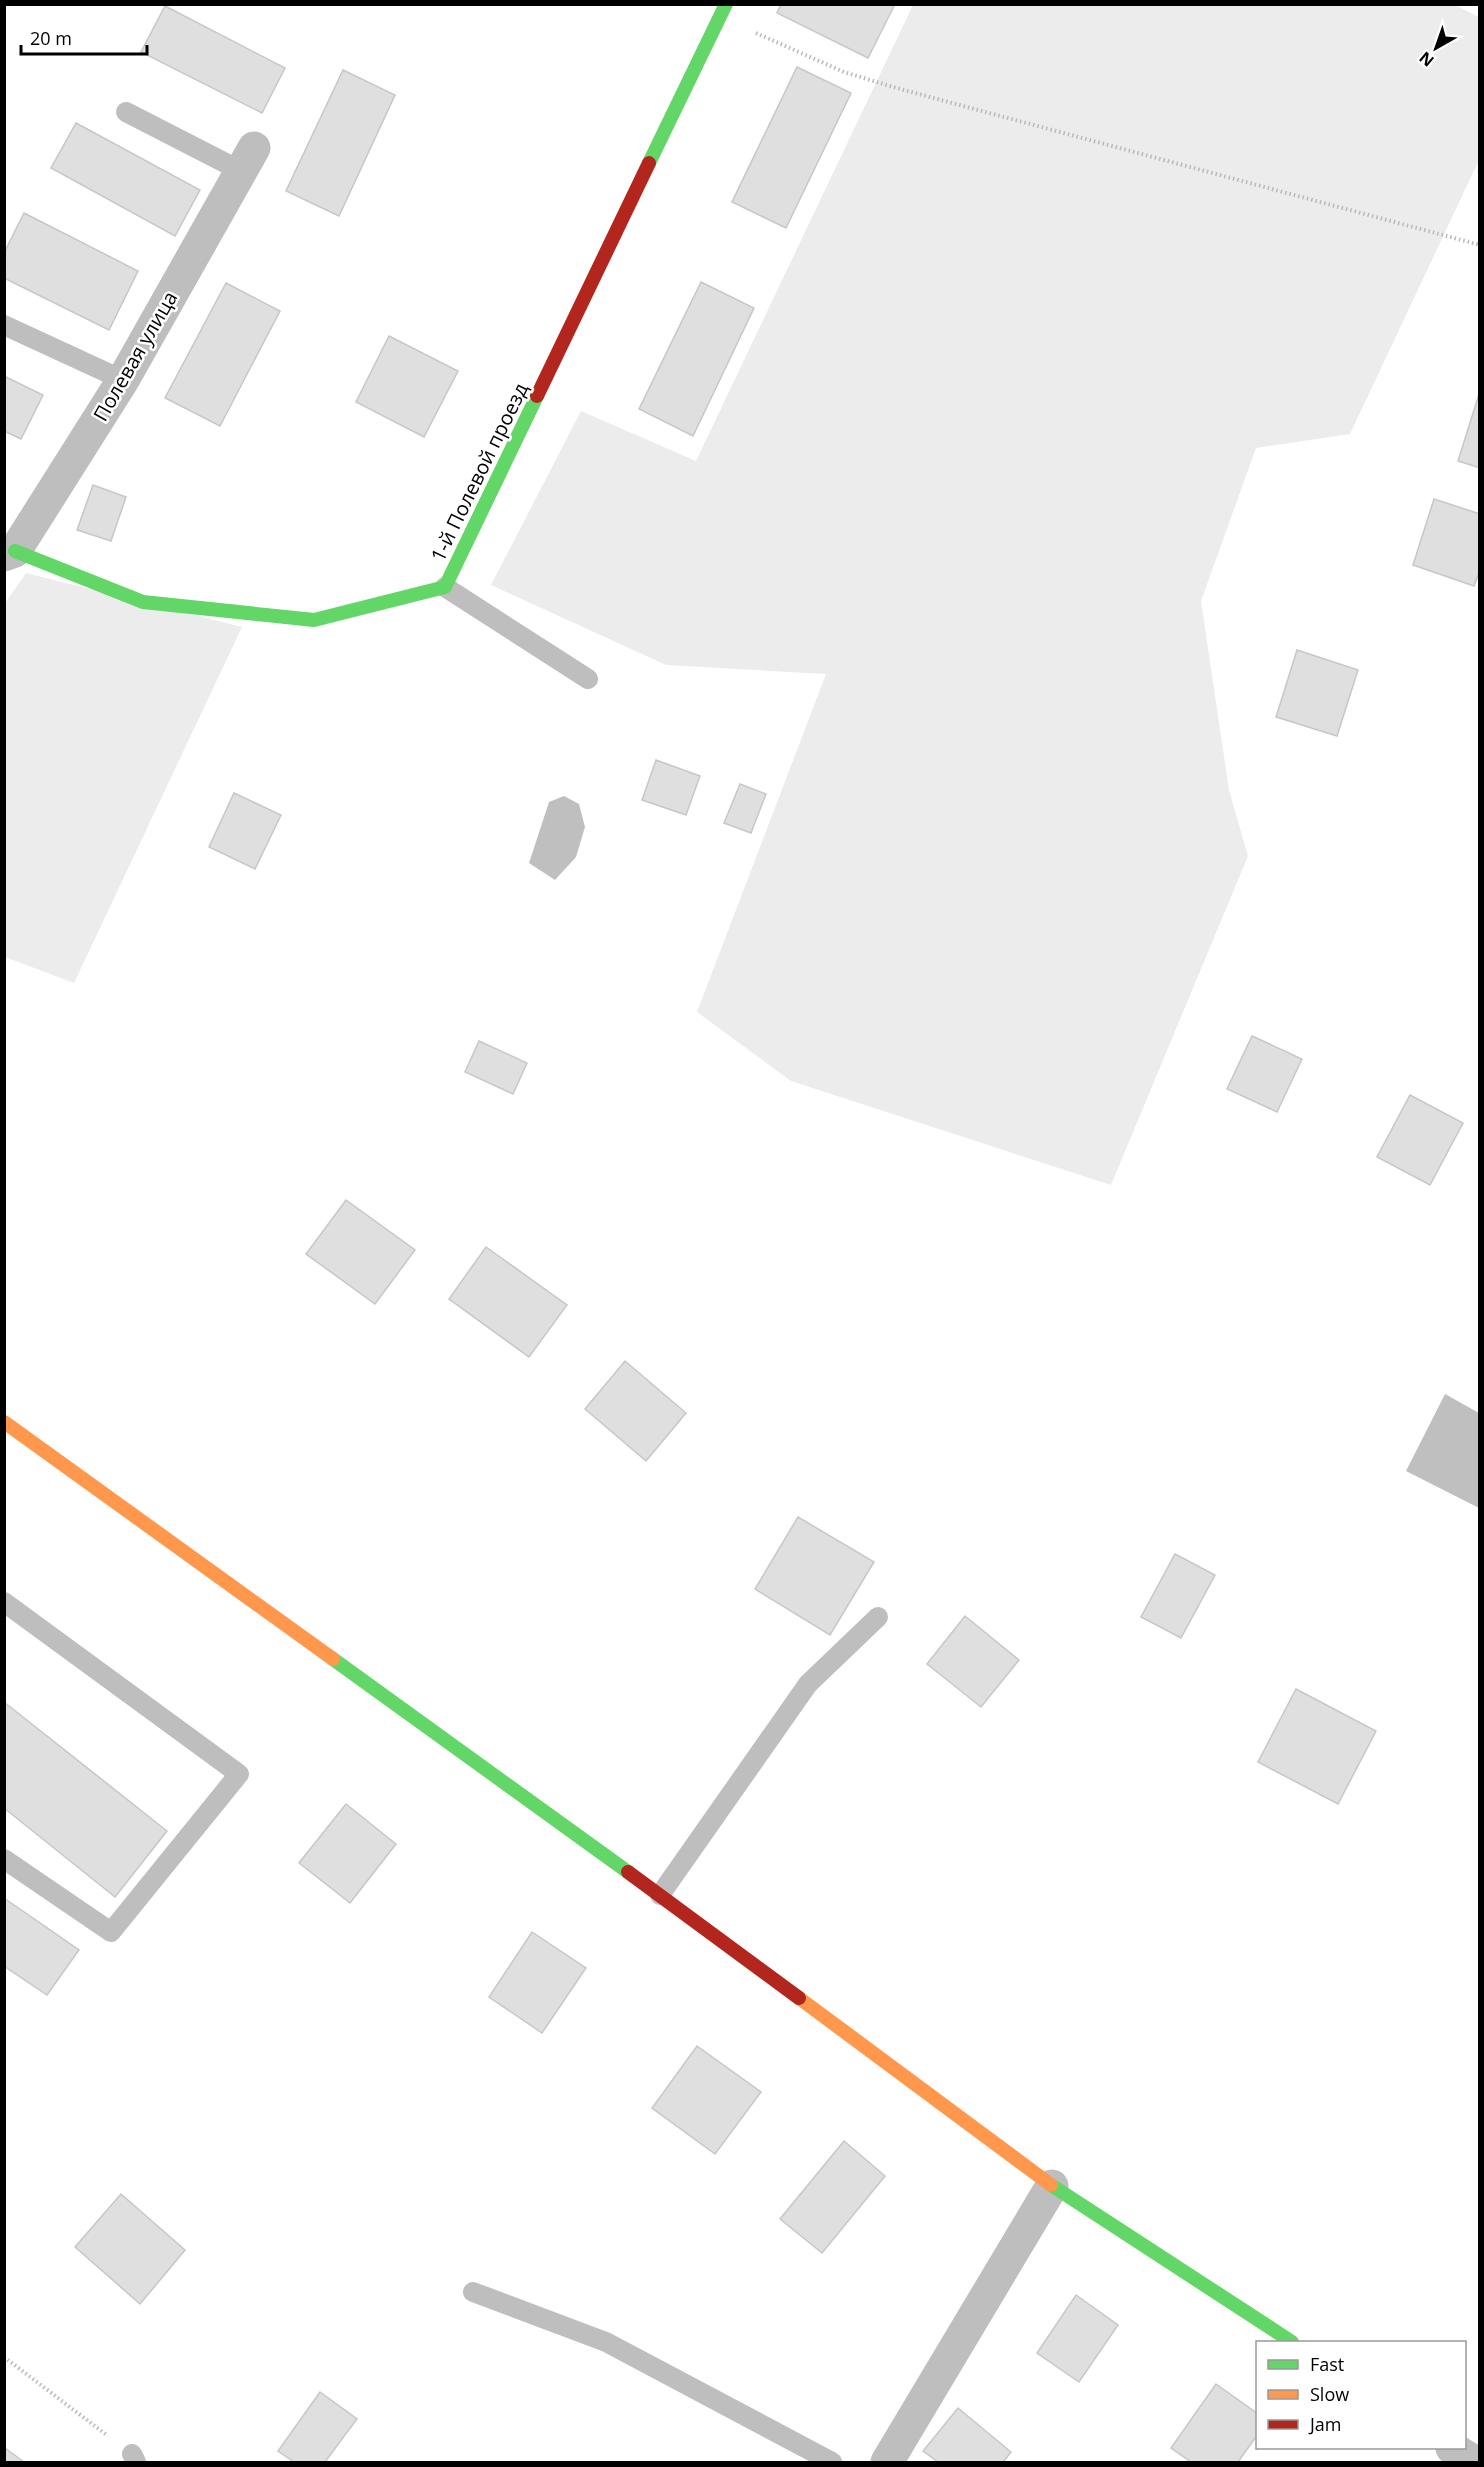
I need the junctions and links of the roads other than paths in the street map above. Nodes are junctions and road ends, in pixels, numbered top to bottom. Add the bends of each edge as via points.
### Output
1 (723, 11) edge
2 (126, 112) dead end
3 (248, 160) joint
4 (4, 325) edge
5 (123, 380) junction
6 (10, 553) edge
7 (446, 587) junction
8 (588, 679) dead end
9 (4, 1422) edge
10 (4, 1602) edge
11 (878, 1617) dead end
12 (4, 1859) edge
13 (660, 1895) junction
14 (1052, 2186) junction
15 (473, 2292) dead end
16 (1289, 2341) edge
17 (1454, 2449) edge
18 (832, 2463) edge
19 (887, 2463) edge
20 (1475, 2463) edge

1 - 7 street, 1-й Полевой проезд
2 - 3 lane
3 - 5 street, Полевая улица
4 - 5 lane
5 - 6 street, Полевая улица
6 - 7 street, 1-й Полевой проезд via 142,602 314,620
7 - 8 lane
9 - 13 street
10 - 12 lane via 239,1774 111,1932
11 - 13 lane via 808,1684
13 - 14 street
14 - 16 street
14 - 19 street
15 - 18 lane via 606,2342
17 - 20 street

